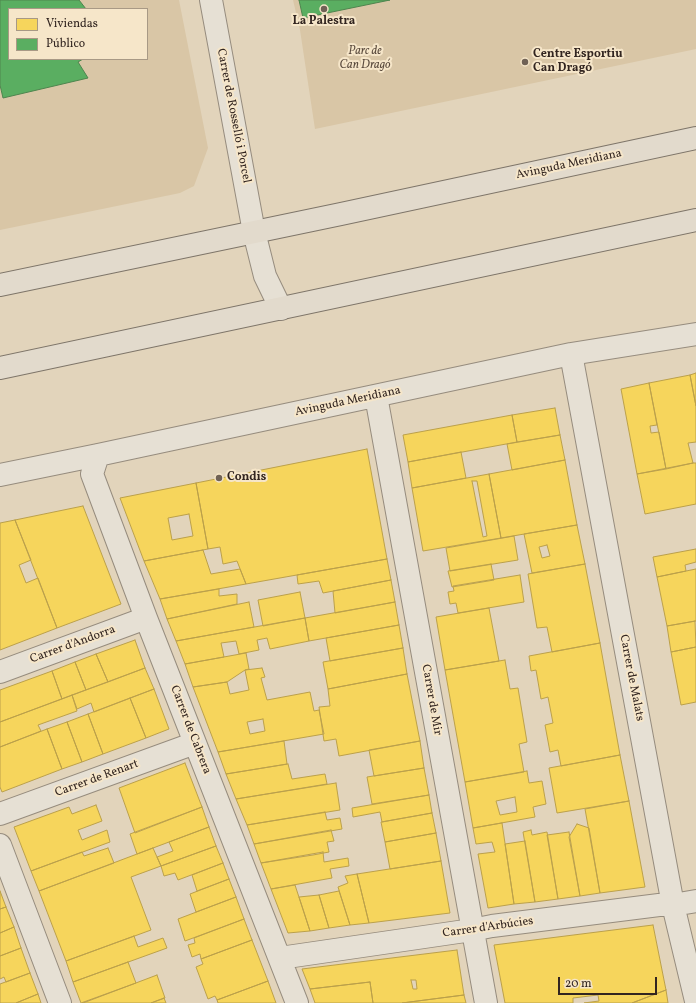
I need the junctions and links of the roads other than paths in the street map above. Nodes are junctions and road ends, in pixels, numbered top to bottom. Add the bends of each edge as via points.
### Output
1 (211, 0) edge
2 (696, 138) edge
3 (696, 220) edge
4 (254, 232) junction
5 (0, 285) edge
6 (281, 309) junction
7 (696, 334) edge
8 (571, 354) junction
9 (0, 368) edge
10 (376, 396) junction
11 (98, 455) junction
12 (0, 475) edge
13 (146, 618) junction
14 (0, 672) edge
15 (195, 743) junction
16 (0, 814) edge
17 (0, 845) edge
18 (696, 900) edge
19 (673, 904) junction
20 (472, 930) junction
21 (280, 958) junction
22 (696, 1001) edge
23 (60, 1003) edge
24 (297, 1003) edge
25 (486, 1003) edge

1 - 4 street, Carrer de Rosselló i Porcel
2 - 4 main road, Avinguda Meridiana
3 - 6 main road
4 - 5 main road, Avinguda Meridiana
4 - 6 street via 265,276
6 - 9 main road
7 - 8 street, Avinguda Meridiana
8 - 10 street, Avinguda Meridiana
8 - 19 street, Carrer de Malats
10 - 11 street, Avinguda Meridiana
10 - 20 street, Carrer de Mir
11 - 12 street, Avinguda Meridiana
11 - 13 street, Carrer de Cabrera via 92,474
13 - 14 street, Carrer d'Andorra
13 - 15 street, Carrer de Cabrera
15 - 16 street, Carrer de Renart
15 - 21 street, Carrer de Cabrera
17 - 23 street
18 - 19 street, Carrer d'Arbúcies
19 - 20 street, Carrer d'Arbúcies
19 - 22 street, Carrer de Malats
20 - 21 street, Carrer d'Arbúcies
20 - 25 street, Carrer de Mir
21 - 24 street, Carrer de Cabrera

